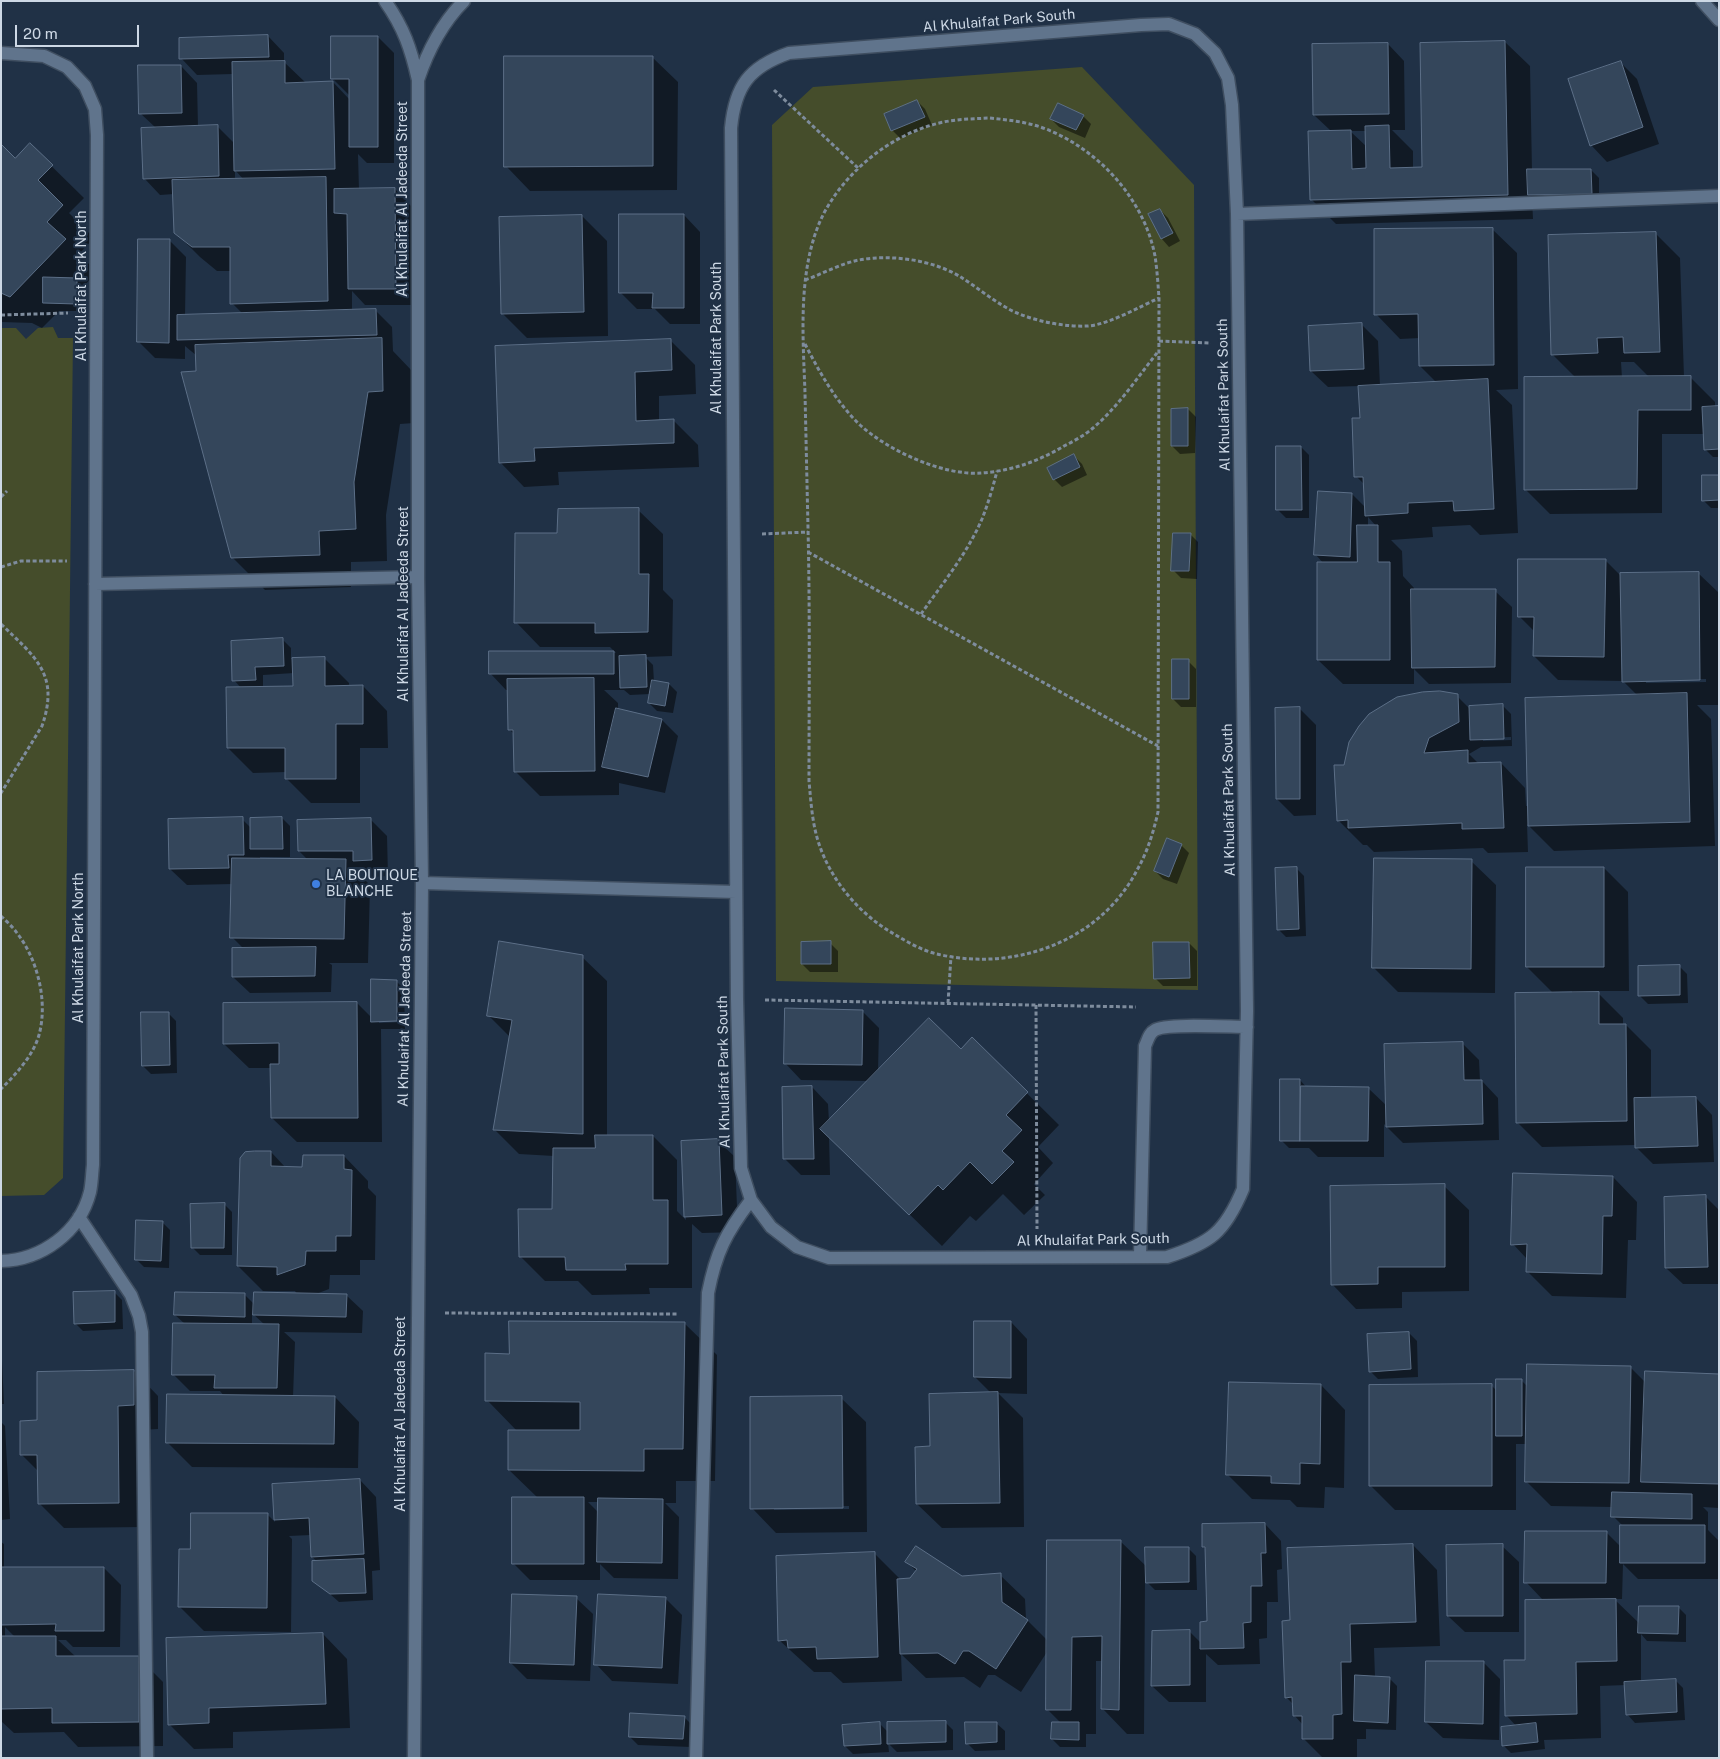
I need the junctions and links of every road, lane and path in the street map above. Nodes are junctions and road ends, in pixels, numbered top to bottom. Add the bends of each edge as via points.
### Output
1 (386, 1) edge
2 (464, 1) edge
3 (1702, 1) edge
4 (1719, 20) edge
5 (1, 53) edge
6 (754, 71) junction
7 (418, 80) junction
8 (858, 168) junction
9 (1719, 196) edge
10 (1237, 214) junction
11 (806, 280) junction
12 (1159, 298) junction
13 (97, 313) junction
14 (1, 315) edge
15 (803, 341) junction
16 (1159, 341) junction
17 (1238, 343) junction
18 (1158, 352) junction
19 (997, 471) junction
20 (7, 491) dead end
21 (1, 497) edge
22 (808, 532) junction
23 (734, 536) junction
24 (808, 551) junction
25 (95, 561) junction
26 (2, 565) edge
27 (418, 577) junction
28 (95, 584) junction
29 (921, 614) junction
30 (1, 624) edge
31 (1158, 746) junction
32 (1, 794) edge
33 (422, 882) junction
34 (736, 892) junction
35 (1, 916) edge
36 (951, 956) junction
37 (737, 999) junction
38 (948, 1003) junction
39 (1036, 1005) junction
40 (1145, 1007) dead end
41 (1247, 1027) junction
42 (1, 1089) edge
43 (751, 1200) junction
44 (79, 1217) junction
45 (1140, 1256) junction
46 (1037, 1257) junction
47 (1, 1261) edge
48 (417, 1313) junction
49 (708, 1314) junction
50 (147, 1758) edge
51 (414, 1758) edge
52 (696, 1758) edge

1 - 7 street, Al Khulaifat Al Jadeeda Street via 411,50
2 - 7 street, Al Khulaifat Al Jadeeda Street via 443,25
3 - 4 street
5 - 13 street, Al Khulaifat Park North via 44,56 67,67 85,86 95,109
6 - 8 path
6 - 10 street, Al Khulaifat Park South via 788,53 1169,24 1195,34 1215,53 1228,78
6 - 23 street, Al Khulaifat Park South via 741,88 733,107 731,128
7 - 27 street, Al Khulaifat Al Jadeeda Street
8 - 11 path via 824,213 806,267
8 - 12 path via 906,135 933,124 990,118 1046,129 1096,159 1134,202 1155,255
9 - 10 street
10 - 17 street, Al Khulaifat Park South
11 - 12 path via 859,260 906,259 932,264 957,275 1017,313 1067,326 1090,326
11 - 15 path
12 - 16 path
13 - 14 path
13 - 25 street, Al Khulaifat Park North
15 - 19 path via 838,401 887,445 917,461 950,470 980,474
15 - 22 path
16 - 17 path
16 - 18 path
17 - 41 street, Al Khulaifat Park South
18 - 19 path via 1092,429 1043,459
18 - 31 path
19 - 29 path via 981,520 969,544
20 - 21 path
22 - 23 path
22 - 24 path
23 - 34 street, Al Khulaifat Park South
24 - 29 path
24 - 36 path via 809,781 819,845 852,901 877,924 905,941
25 - 26 path via 21,561
25 - 28 street, Al Khulaifat Park North
27 - 28 street
27 - 33 street, Al Khulaifat Al Jadeeda Street
28 - 44 street, Al Khulaifat Park North via 93,1165 90,1192
29 - 31 path
30 - 32 path via 38,661 48,688 42,726
31 - 36 path via 1158,812 1150,845 1136,874 1116,901 1092,923 1064,941 1033,953 1001,959
33 - 34 street
33 - 48 street, Al Khulaifat Al Jadeeda Street
34 - 37 street, Al Khulaifat Park South
35 - 42 path via 17,933 31,956 42,1000 39,1036 14,1076
36 - 38 path
37 - 38 path
37 - 43 street, Al Khulaifat Park South via 741,1168
38 - 39 path
39 - 40 path
39 - 46 path
41 - 45 street, Al Khulaifat Park South via 1243,1189 1233,1213 1215,1234 1193,1248 1167,1257
41 - 45 street via 1171,1026 1157,1028 1150,1034 1145,1046
43 - 46 street, Al Khulaifat Park South via 771,1227 798,1247 829,1258
43 - 49 street via 722,1243 713,1267
44 - 47 street, Al Khulaifat Park North via 62,1238 40,1252 14,1261
44 - 50 street via 131,1295 142,1332
45 - 46 street, Al Khulaifat Park South
48 - 49 path
48 - 51 street, Al Khulaifat Al Jadeeda Street
49 - 52 street

